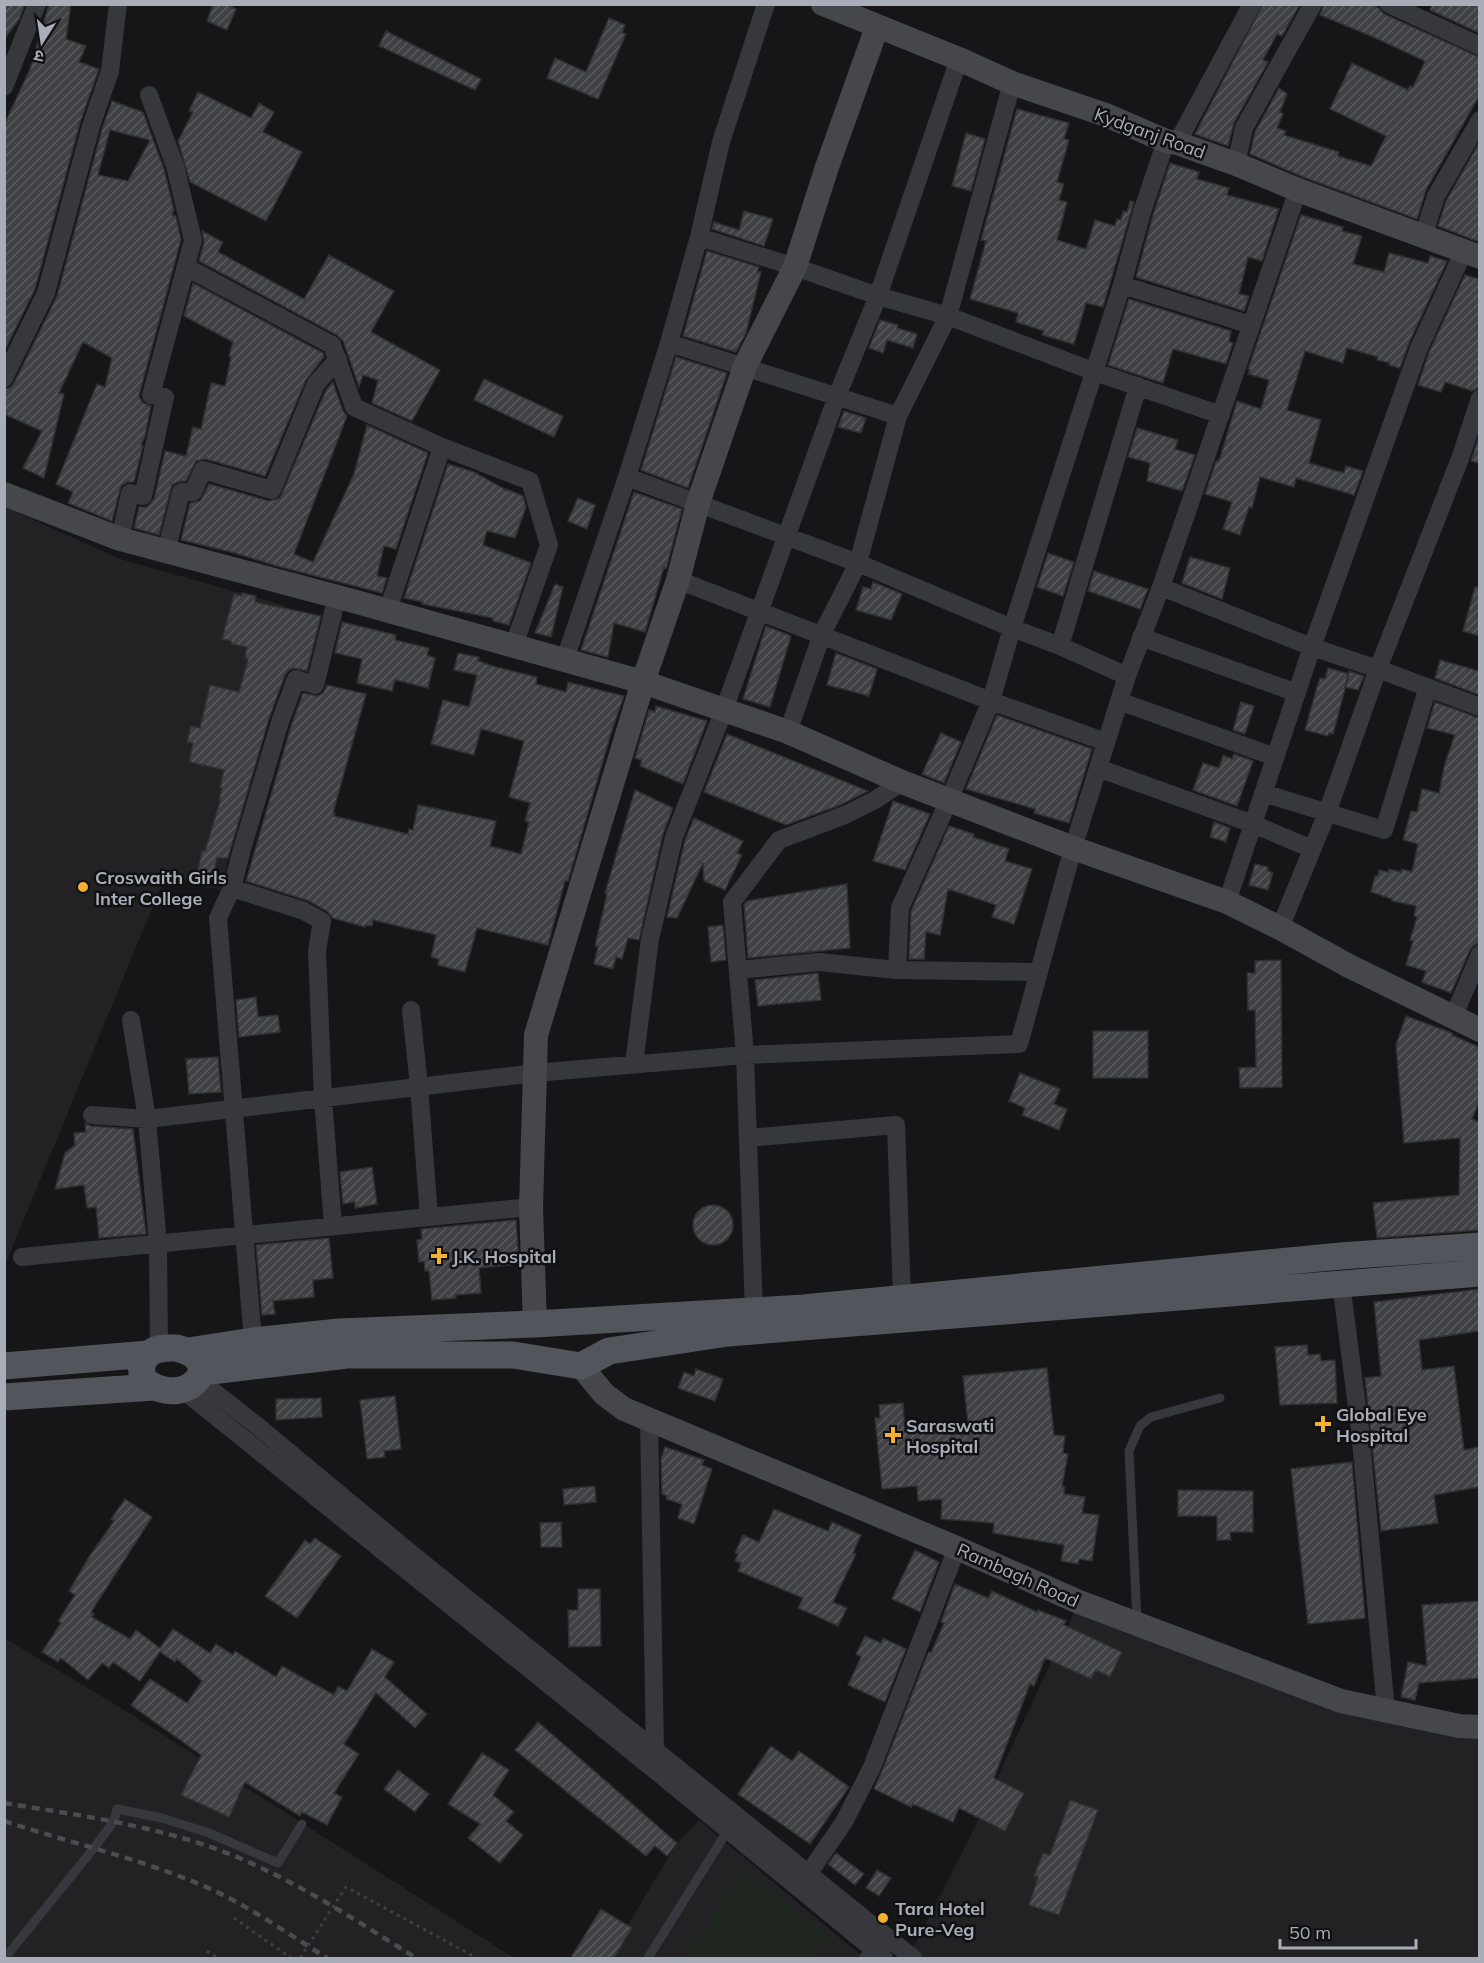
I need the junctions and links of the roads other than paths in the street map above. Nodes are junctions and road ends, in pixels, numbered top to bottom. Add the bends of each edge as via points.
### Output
1 (37, 4) edge
2 (118, 4) edge
3 (766, 4) edge
4 (1252, 4) edge
5 (1313, 4) edge
6 (1389, 4) edge
7 (824, 5) edge
8 (877, 27) junction
9 (1479, 46) edge
10 (959, 59) junction
11 (1012, 83) junction
12 (4, 87) edge
13 (149, 95) dead end
14 (1479, 120) edge
15 (1172, 142) junction
16 (1236, 165) junction
17 (1298, 190) junction
18 (699, 237) junction
19 (1423, 237) junction
20 (1472, 254) edge
21 (186, 267) junction
22 (795, 267) junction
23 (1122, 285) junction
24 (878, 296) junction
25 (948, 316) junction
26 (1251, 325) junction
27 (669, 343) junction
28 (338, 359) junction
29 (745, 366) junction
30 (1095, 372) junction
31 (4, 378) edge
32 (1138, 386) junction
33 (837, 396) junction
34 (1479, 398) edge
35 (1221, 415) junction
36 (898, 416) junction
37 (442, 447) junction
38 (627, 477) junction
39 (4, 494) edge
40 (698, 503) junction
41 (786, 536) junction
42 (120, 539) junction
43 (166, 552) junction
44 (858, 563) junction
45 (678, 580) junction
46 (1161, 587) junction
47 (337, 597) junction
48 (388, 610) junction
49 (760, 611) junction
50 (1012, 628) junction
51 (822, 634) junction
52 (1141, 637) junction
53 (514, 645) junction
54 (1060, 646) junction
55 (1312, 647) junction
56 (565, 659) junction
57 (1378, 669) junction
58 (1127, 676) junction
59 (643, 682) junction
60 (1428, 687) junction
61 (1297, 693) junction
62 (991, 701) junction
63 (1119, 701) junction
64 (1479, 707) edge
65 (724, 710) junction
66 (788, 732) junction
67 (1106, 742) junction
68 (1275, 757) junction
69 (1098, 768) junction
70 (902, 782) junction
71 (1263, 793) junction
72 (949, 800) junction
73 (1327, 813) junction
74 (1253, 824) junction
75 (1073, 848) junction
76 (1312, 849) junction
77 (232, 888) junction
78 (1227, 903) junction
79 (1280, 928) junction
80 (1479, 954) edge
81 (738, 970) junction
82 (897, 970) junction
83 (1039, 972) junction
84 (411, 1010) dead end
85 (1453, 1018) junction
86 (131, 1020) dead end
87 (1479, 1030) edge
88 (745, 1055) junction
89 (634, 1064) junction
90 (535, 1073) junction
91 (419, 1086) junction
92 (323, 1098) junction
93 (232, 1109) junction
94 (92, 1115) dead end
95 (147, 1119) junction
96 (748, 1138) junction
97 (531, 1207) junction
98 (429, 1217) junction
99 (333, 1226) junction
100 (243, 1235) junction
101 (158, 1244) junction
102 (1479, 1246) edge
103 (22, 1257) dead end
104 (1479, 1273) edge
105 (1341, 1283) junction
106 (902, 1298) junction
107 (754, 1311) junction
108 (603, 1320) junction
109 (525, 1324) junction
110 (252, 1341) junction
111 (154, 1351) junction
112 (609, 1351) junction
113 (513, 1354) junction
114 (4, 1366) edge
115 (581, 1366) junction
116 (193, 1373) junction
117 (154, 1387) junction
118 (4, 1397) edge
119 (1220, 1398) dead end
120 (649, 1420) junction
121 (957, 1548) junction
122 (1137, 1624) junction
123 (1386, 1710) junction
124 (1479, 1727) edge
125 (655, 1750) junction
126 (302, 1824) dead end
127 (728, 1830) junction
128 (804, 1881) junction
129 (873, 1955) edge
130 (5, 1959) edge
131 (648, 1959) edge
132 (913, 1959) edge

1 - 12 street
2 - 31 street via 110,71 91,126 50,282
3 - 18 street via 721,142
4 - 15 street
5 - 16 street via 1244,128
6 - 9 street
7 - 8 street, Kydganj Road
8 - 10 street, Kydganj Road
8 - 22 street
10 - 11 street, Kydganj Road
10 - 24 street
11 - 15 street, Kydganj Road
11 - 25 street
13 - 21 street via 175,166 193,240
14 - 19 street via 1436,196
15 - 16 street, Kydganj Road
15 - 23 street via 1142,212
16 - 17 street, Kydganj Road
17 - 19 street, Kydganj Road
17 - 26 street
18 - 22 street
18 - 27 street
19 - 20 street, Kydganj Road
20 - 55 street via 1419,348
21 - 28 street via 332,345
21 - 42 street via 152,395 165,397 143,496 130,493
22 - 24 street
22 - 29 street
23 - 26 street
23 - 30 street
24 - 25 street
24 - 33 street
25 - 30 street
25 - 36 street
26 - 35 street
27 - 29 street
27 - 38 street
28 - 37 street via 354,407
28 - 43 street via 316,384 272,490 203,470 193,492 181,492
29 - 33 street
29 - 40 street
30 - 32 street
30 - 50 street
32 - 35 street
32 - 54 street
33 - 36 street
33 - 41 street
34 - 57 street via 1461,456
35 - 46 street
36 - 44 street
37 - 48 street
37 - 53 street via 530,481 549,545
38 - 40 street
38 - 56 street
39 - 42 street
40 - 41 street
40 - 45 street
41 - 44 street
41 - 49 street
42 - 43 street
43 - 47 street
44 - 50 street
44 - 51 street
45 - 49 street
45 - 59 street
46 - 52 street
46 - 55 street
47 - 48 street
47 - 77 street via 315,685 296,679 280,722
48 - 53 street
49 - 51 street
49 - 65 street
50 - 54 street
50 - 62 street
51 - 62 street
51 - 66 street
52 - 58 street
52 - 61 street
53 - 56 street
54 - 58 street
55 - 57 street
55 - 61 street
56 - 59 street
57 - 60 street
57 - 73 street
58 - 63 street
59 - 65 street
59 - 90 street via 536,1035
60 - 64 street
60 - 73 street via 1384,830
61 - 68 street
62 - 67 street
62 - 72 street
63 - 67 street
63 - 68 street
65 - 66 street
65 - 89 street via 674,837 650,939
66 - 70 street
67 - 69 street
68 - 71 street
69 - 74 street
69 - 75 street
70 - 72 street
70 - 81 street via 845,815 779,840 732,902
71 - 73 street
71 - 74 street
72 - 75 street
72 - 82 street via 900,908
73 - 76 street
74 - 76 street
74 - 78 street
75 - 78 street
75 - 83 street
76 - 79 street
77 - 92 street via 304,911 322,921 317,951
77 - 93 street via 218,918
78 - 79 street
79 - 85 street
80 - 85 street
81 - 82 street via 819,962
81 - 88 street
82 - 83 street
83 - 88 street via 1019,1044
84 - 91 street
85 - 87 street
86 - 95 street
88 - 89 street
88 - 96 street
89 - 90 street
90 - 91 street
90 - 97 street
91 - 92 street
91 - 98 street
92 - 93 street
92 - 99 street
93 - 95 street
93 - 100 street
94 - 95 street
95 - 101 street
96 - 106 street via 896,1125
96 - 107 street
97 - 98 street
97 - 109 street
98 - 99 street
99 - 100 street
100 - 101 street
100 - 110 street
101 - 103 street
101 - 111 street
102 - 106 main road
104 - 105 main road
105 - 112 main road via 728,1333
105 - 123 street
106 - 107 main road
107 - 108 main road
108 - 109 main road
108 - 112 main road
109 - 110 main road via 339,1332
109 - 113 main road
110 - 116 main road
111 - 114 main road
111 - 116 main road via 176,1348
111 - 117 main road via 143,1362 141,1373 145,1382
112 - 115 main road
113 - 115 main road
113 - 116 main road via 347,1355
115 - 120 street, Rambagh Road via 604,1394
116 - 117 main road via 168,1390
116 - 125 street
116 - 127 street
117 - 118 main road
119 - 122 lane via 1151,1418 1140,1426 1129,1450
120 - 121 street, Rambagh Road
120 - 125 street
121 - 122 street, Rambagh Road
121 - 128 street via 872,1767 844,1822
122 - 123 street, Rambagh Road via 1341,1701
123 - 124 street, Rambagh Road
125 - 128 street
126 - 130 lane via 278,1863 209,1833 117,1809 114,1821 94,1848
127 - 128 street
127 - 131 lane
128 - 129 street
128 - 132 street

